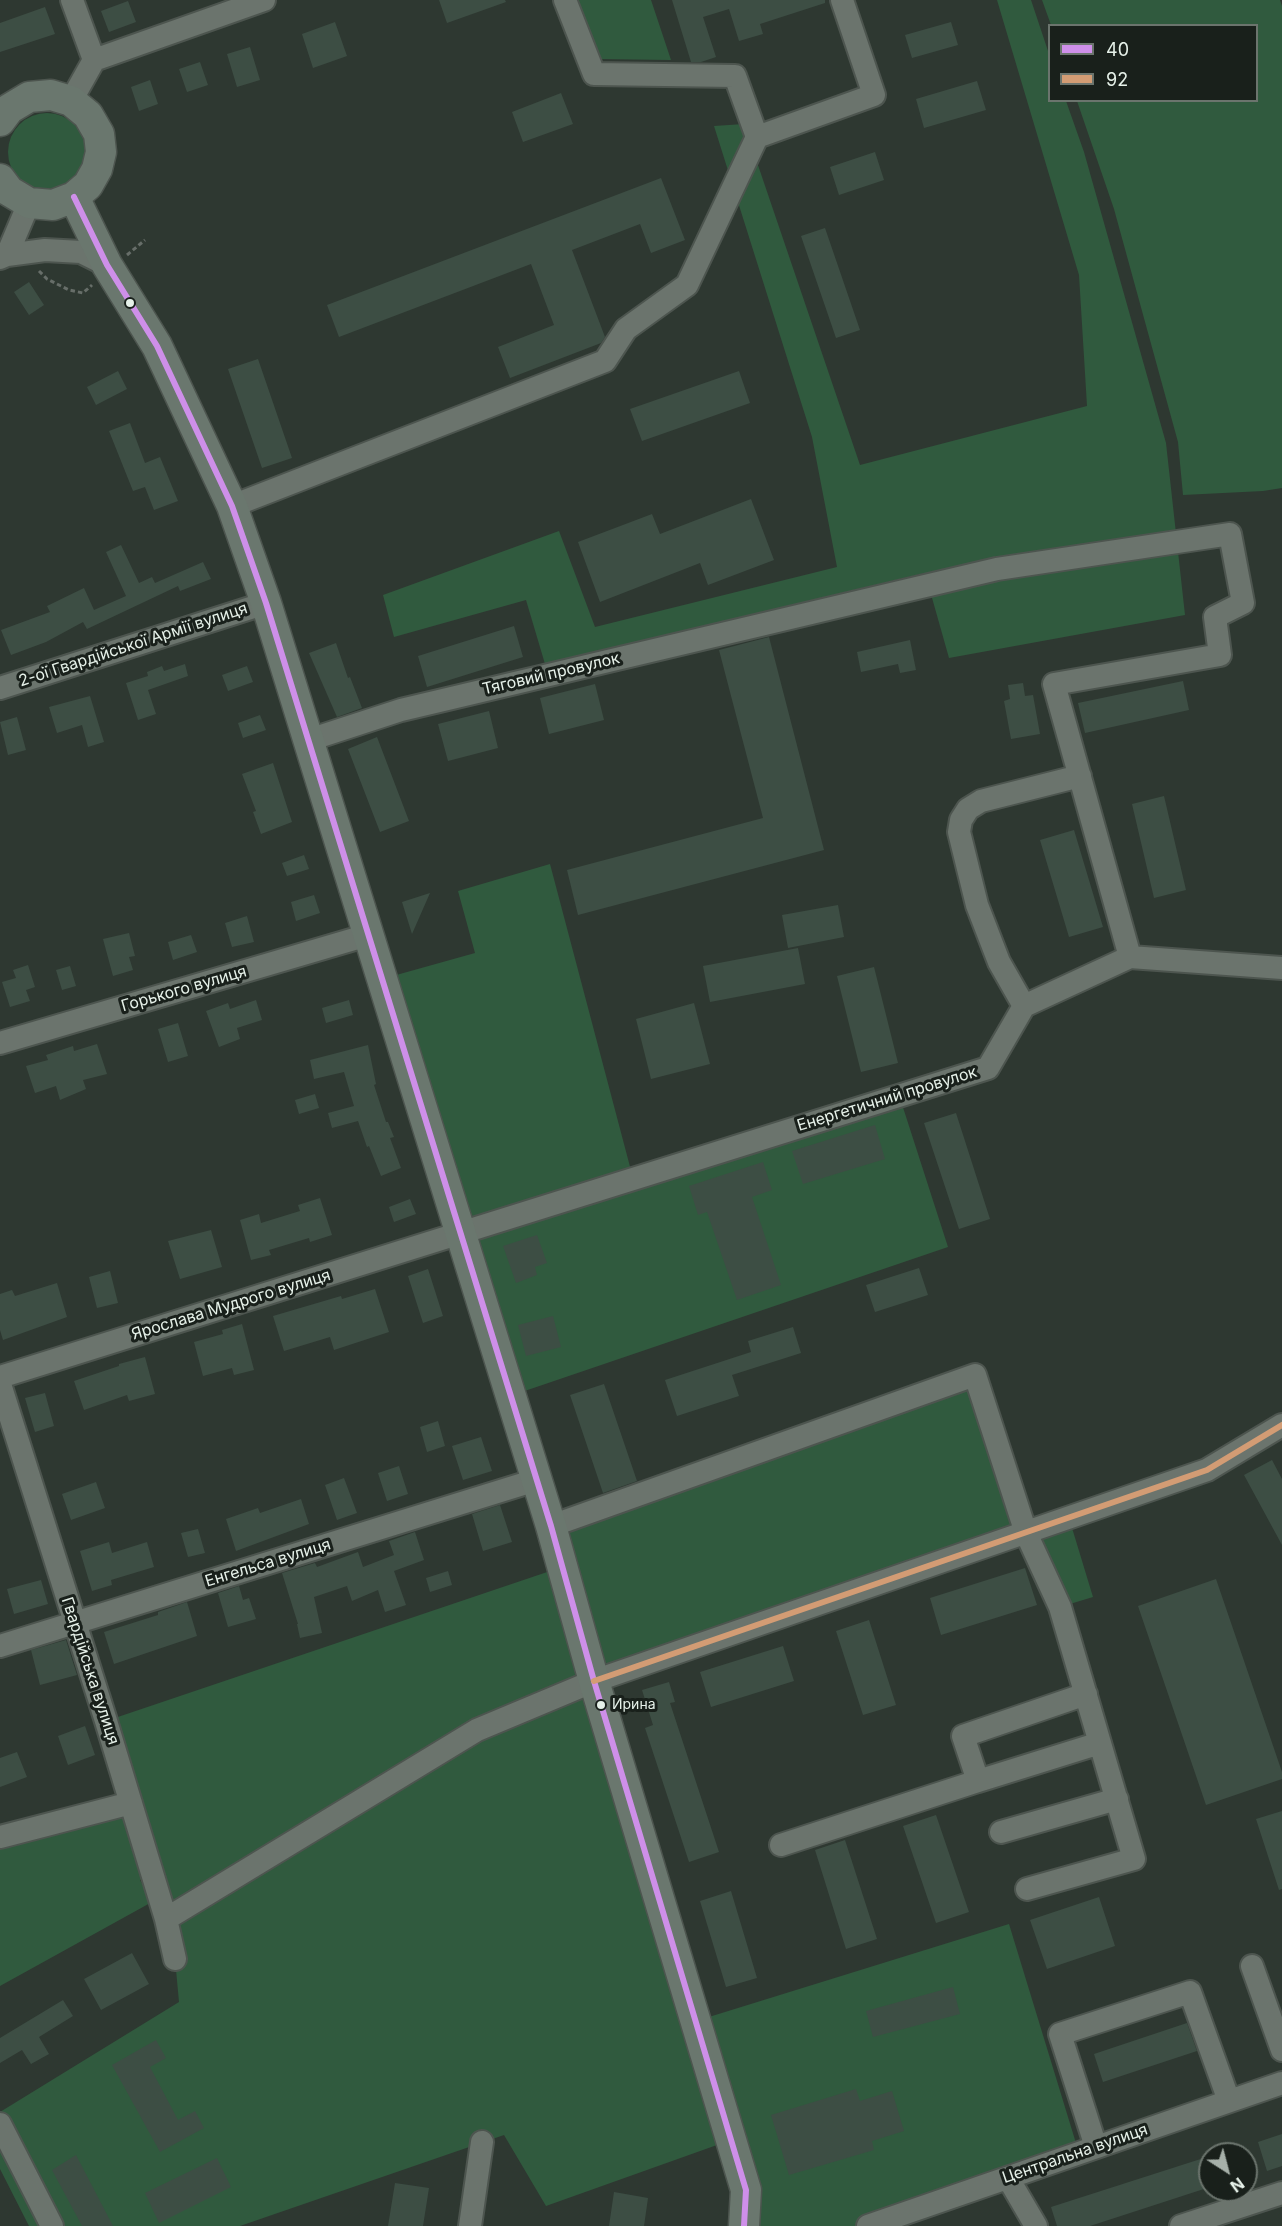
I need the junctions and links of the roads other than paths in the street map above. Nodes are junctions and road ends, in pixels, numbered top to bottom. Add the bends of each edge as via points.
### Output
1 (72, 0) edge
2 (264, 0) edge
3 (565, 0) edge
4 (843, 0) edge
5 (94, 60) junction
6 (72, 101) junction
7 (0, 121) edge
8 (756, 137) junction
9 (0, 179) edge
10 (74, 197) junction
11 (30, 203) junction
12 (4, 256) edge
13 (107, 265) junction
14 (232, 506) junction
15 (266, 603) junction
16 (0, 688) edge
17 (309, 740) junction
18 (1080, 776) junction
19 (368, 936) junction
20 (1130, 957) junction
21 (1282, 968) edge
22 (1024, 1006) junction
23 (0, 1043) edge
24 (462, 1233) junction
25 (0, 1377) edge
26 (0, 1384) edge
27 (1282, 1425) edge
28 (536, 1479) junction
29 (551, 1526) junction
30 (1026, 1533) junction
31 (75, 1623) junction
32 (0, 1646) edge
33 (594, 1681) junction
34 (1086, 1694) junction
35 (1100, 1743) junction
36 (978, 1781) junction
37 (1117, 1799) junction
38 (131, 1803) junction
39 (1001, 1832) dead end
40 (0, 1837) edge
41 (781, 1845) dead end
42 (1027, 1889) dead end
43 (166, 1919) junction
44 (175, 1959) dead end
45 (1252, 1966) dead end
46 (1282, 2050) edge
47 (1282, 2083) edge
48 (1229, 2101) junction
49 (0, 2124) edge
50 (482, 2142) dead end
51 (1096, 2147) junction
52 (1008, 2178) junction
53 (1282, 2193) edge
54 (893, 2222) edge
55 (1188, 2225) edge
56 (52, 2226) edge
57 (470, 2226) edge
58 (744, 2226) edge
59 (868, 2226) edge
60 (1036, 2226) edge

1 - 5 street
2 - 5 street
3 - 8 street via 594,74 735,76
4 - 8 street via 874,95
5 - 6 street
6 - 7 main road via 51,95 29,97 9,109
6 - 10 main road via 88,115 99,134 101,152 88,185
8 - 14 street via 687,285 626,328 605,361
9 - 11 main road via 9,191
10 - 11 main road via 53,205
10 - 13 main road
11 - 12 street
12 - 13 street via 45,250 81,252
13 - 14 main road via 157,346
14 - 15 main road
15 - 16 street, 2-ої Гвардійської Армії вулиця
15 - 17 main road
17 - 18 street, Тяговий провулок via 401,710 996,569 1230,534 1243,603 1215,617 1220,655 1054,684
17 - 19 main road
18 - 20 street
18 - 22 street via 981,801 968,809 961,820 959,832 977,905 999,962
19 - 23 street, Горького вулиця
19 - 24 main road
20 - 21 street
20 - 22 street
22 - 24 street, Енергетичний провулок via 987,1068
24 - 25 street, Ярослава Мудрого вулиця
24 - 28 main road
26 - 31 street, Гвардійська вулиця
27 - 30 street via 1207,1470
28 - 29 main road
28 - 31 street, Енгельса вулиця
29 - 30 street via 975,1375
29 - 33 main road
30 - 33 street
30 - 34 street via 1060,1607
31 - 32 street, Енгельса вулиця
31 - 38 street, Гвардійська вулиця
33 - 43 street via 477,1730
33 - 58 main road via 746,2190
34 - 35 street
34 - 36 street via 963,1736
35 - 36 street
35 - 37 street
36 - 41 street
37 - 39 street
37 - 42 street via 1134,1859
38 - 40 street
38 - 43 street, Гвардійська вулиця
43 - 44 street, Гвардійська вулиця
45 - 46 street
47 - 48 street, Центральна вулиця
48 - 51 street, Центральна вулиця
48 - 51 street via 1190,1992 1060,2034
49 - 56 street
50 - 57 street
51 - 52 street, Центральна вулиця
52 - 54 street, Центральна вулиця
52 - 60 street
53 - 55 street
54 - 59 street, Центральна вулиця

